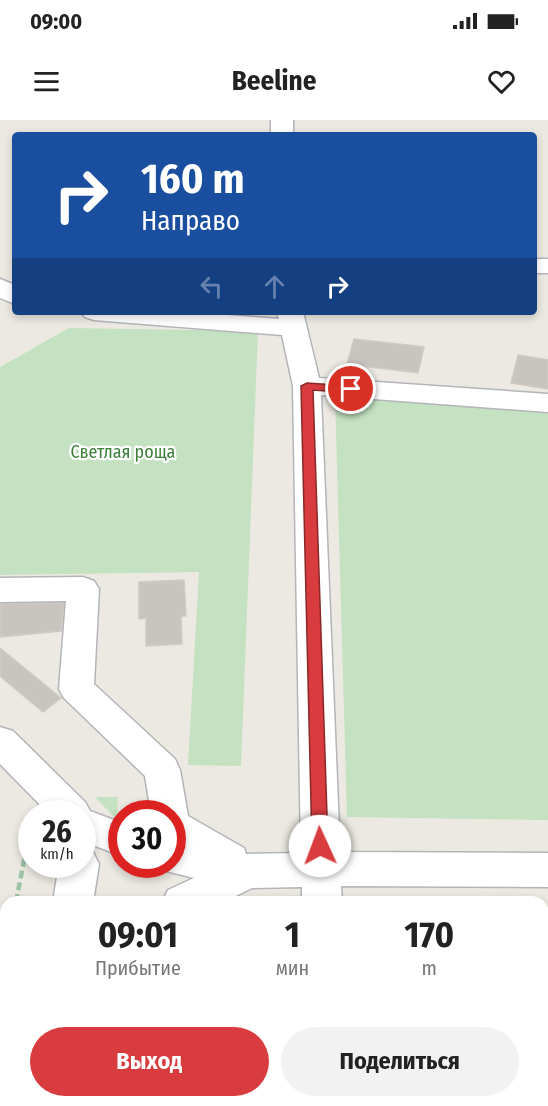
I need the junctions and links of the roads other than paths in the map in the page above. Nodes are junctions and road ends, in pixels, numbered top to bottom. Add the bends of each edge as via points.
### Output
1 (168, 315) edge
2 (291, 320) edge
3 (307, 386) junction
4 (548, 403) edge
5 (0, 590) edge
6 (0, 741) edge
7 (56, 800) edge
8 (168, 800) edge
9 (186, 834) edge
10 (186, 860) edge
11 (548, 870) edge
12 (249, 871) junction
13 (77, 878) edge
14 (321, 885) edge
15 (74, 896) edge
16 (195, 896) edge

1 - 2 street
2 - 3 street
3 - 4 street
3 - 14 street
5 - 8 street via 83,589 76,689 162,770
6 - 7 street
9 - 12 street
10 - 12 street
11 - 14 street
12 - 14 street
12 - 16 street
13 - 15 street

